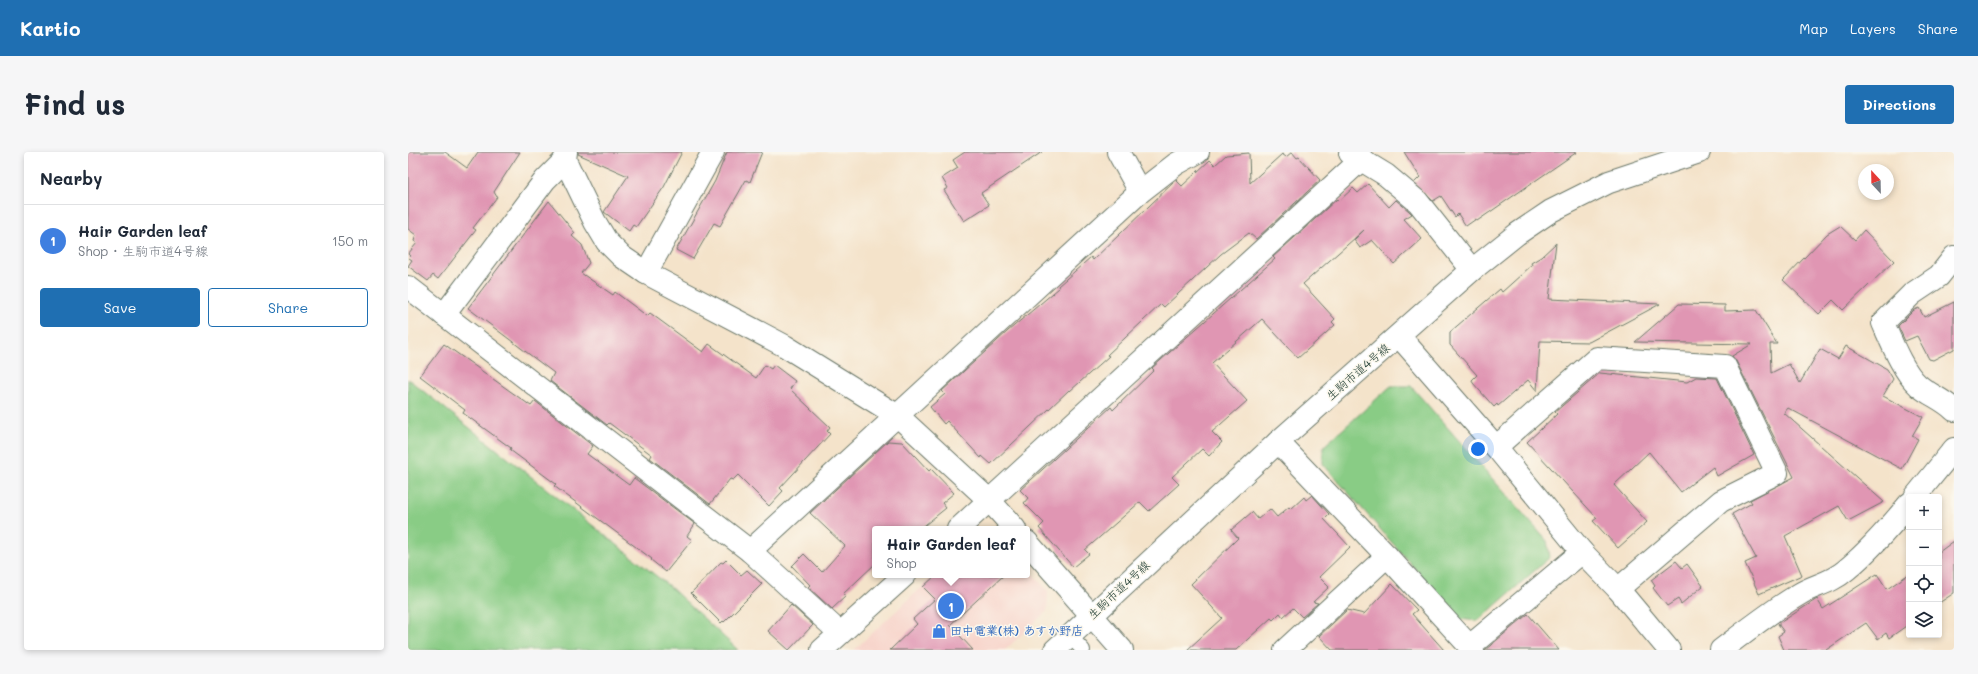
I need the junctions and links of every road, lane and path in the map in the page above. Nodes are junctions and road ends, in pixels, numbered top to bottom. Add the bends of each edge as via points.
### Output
1 (713, 152) edge
2 (1118, 152) edge
3 (1198, 152) edge
4 (1696, 152) edge
5 (565, 156) edge
6 (1355, 156) edge
7 (1140, 192) junction
8 (1954, 257) edge
9 (1472, 270) junction
10 (646, 273) junction
11 (408, 287) edge
12 (444, 315) junction
13 (1399, 336) junction
14 (1954, 410) edge
15 (898, 416) junction
16 (1278, 442) junction
17 (1496, 447) junction
18 (1954, 449) edge
19 (1917, 494) edge
20 (990, 501) junction
21 (1906, 508) edge
22 (961, 526) edge
23 (1012, 526) edge
24 (1030, 545) edge
25 (750, 551) junction
26 (1582, 552) junction
27 (1387, 556) junction
28 (902, 578) edge
29 (1618, 589) junction
30 (1092, 615) junction
31 (840, 633) junction
32 (1069, 645) edge
33 (1292, 648) edge
34 (1471, 648) edge
35 (822, 650) edge
36 (1122, 650) edge
37 (1669, 650) edge
38 (1722, 650) edge

1 - 10 street
2 - 7 street
3 - 7 street via 1176,164
4 - 9 street, 生駒市道4号線 via 1609,182 1551,211
5 - 10 street via 584,201 607,242 621,256
5 - 12 street
6 - 9 street via 1386,175 1418,202
6 - 20 street
7 - 15 street
8 - 14 street via 1939,276 1912,294 1883,323 1897,355 1918,385 1946,402
9 - 13 street, 生駒市道4号線
10 - 15 street via 785,346
11 - 12 street
12 - 25 street
13 - 16 street, 生駒市道4号線
13 - 17 street
15 - 20 street
15 - 25 street
16 - 27 street
16 - 30 street, 生駒市道4号線
17 - 26 street
17 - 29 street via 1596,358 1725,366 1777,473 1721,501
18 - 19 street
20 - 22 street
20 - 23 street
21 - 38 street via 1846,571 1827,583 1799,593
24 - 30 street
25 - 31 street
26 - 29 street
26 - 34 street
27 - 33 street
27 - 34 street
28 - 31 street
29 - 37 street
30 - 32 street, 生駒市道4号線
30 - 36 street
31 - 35 street

